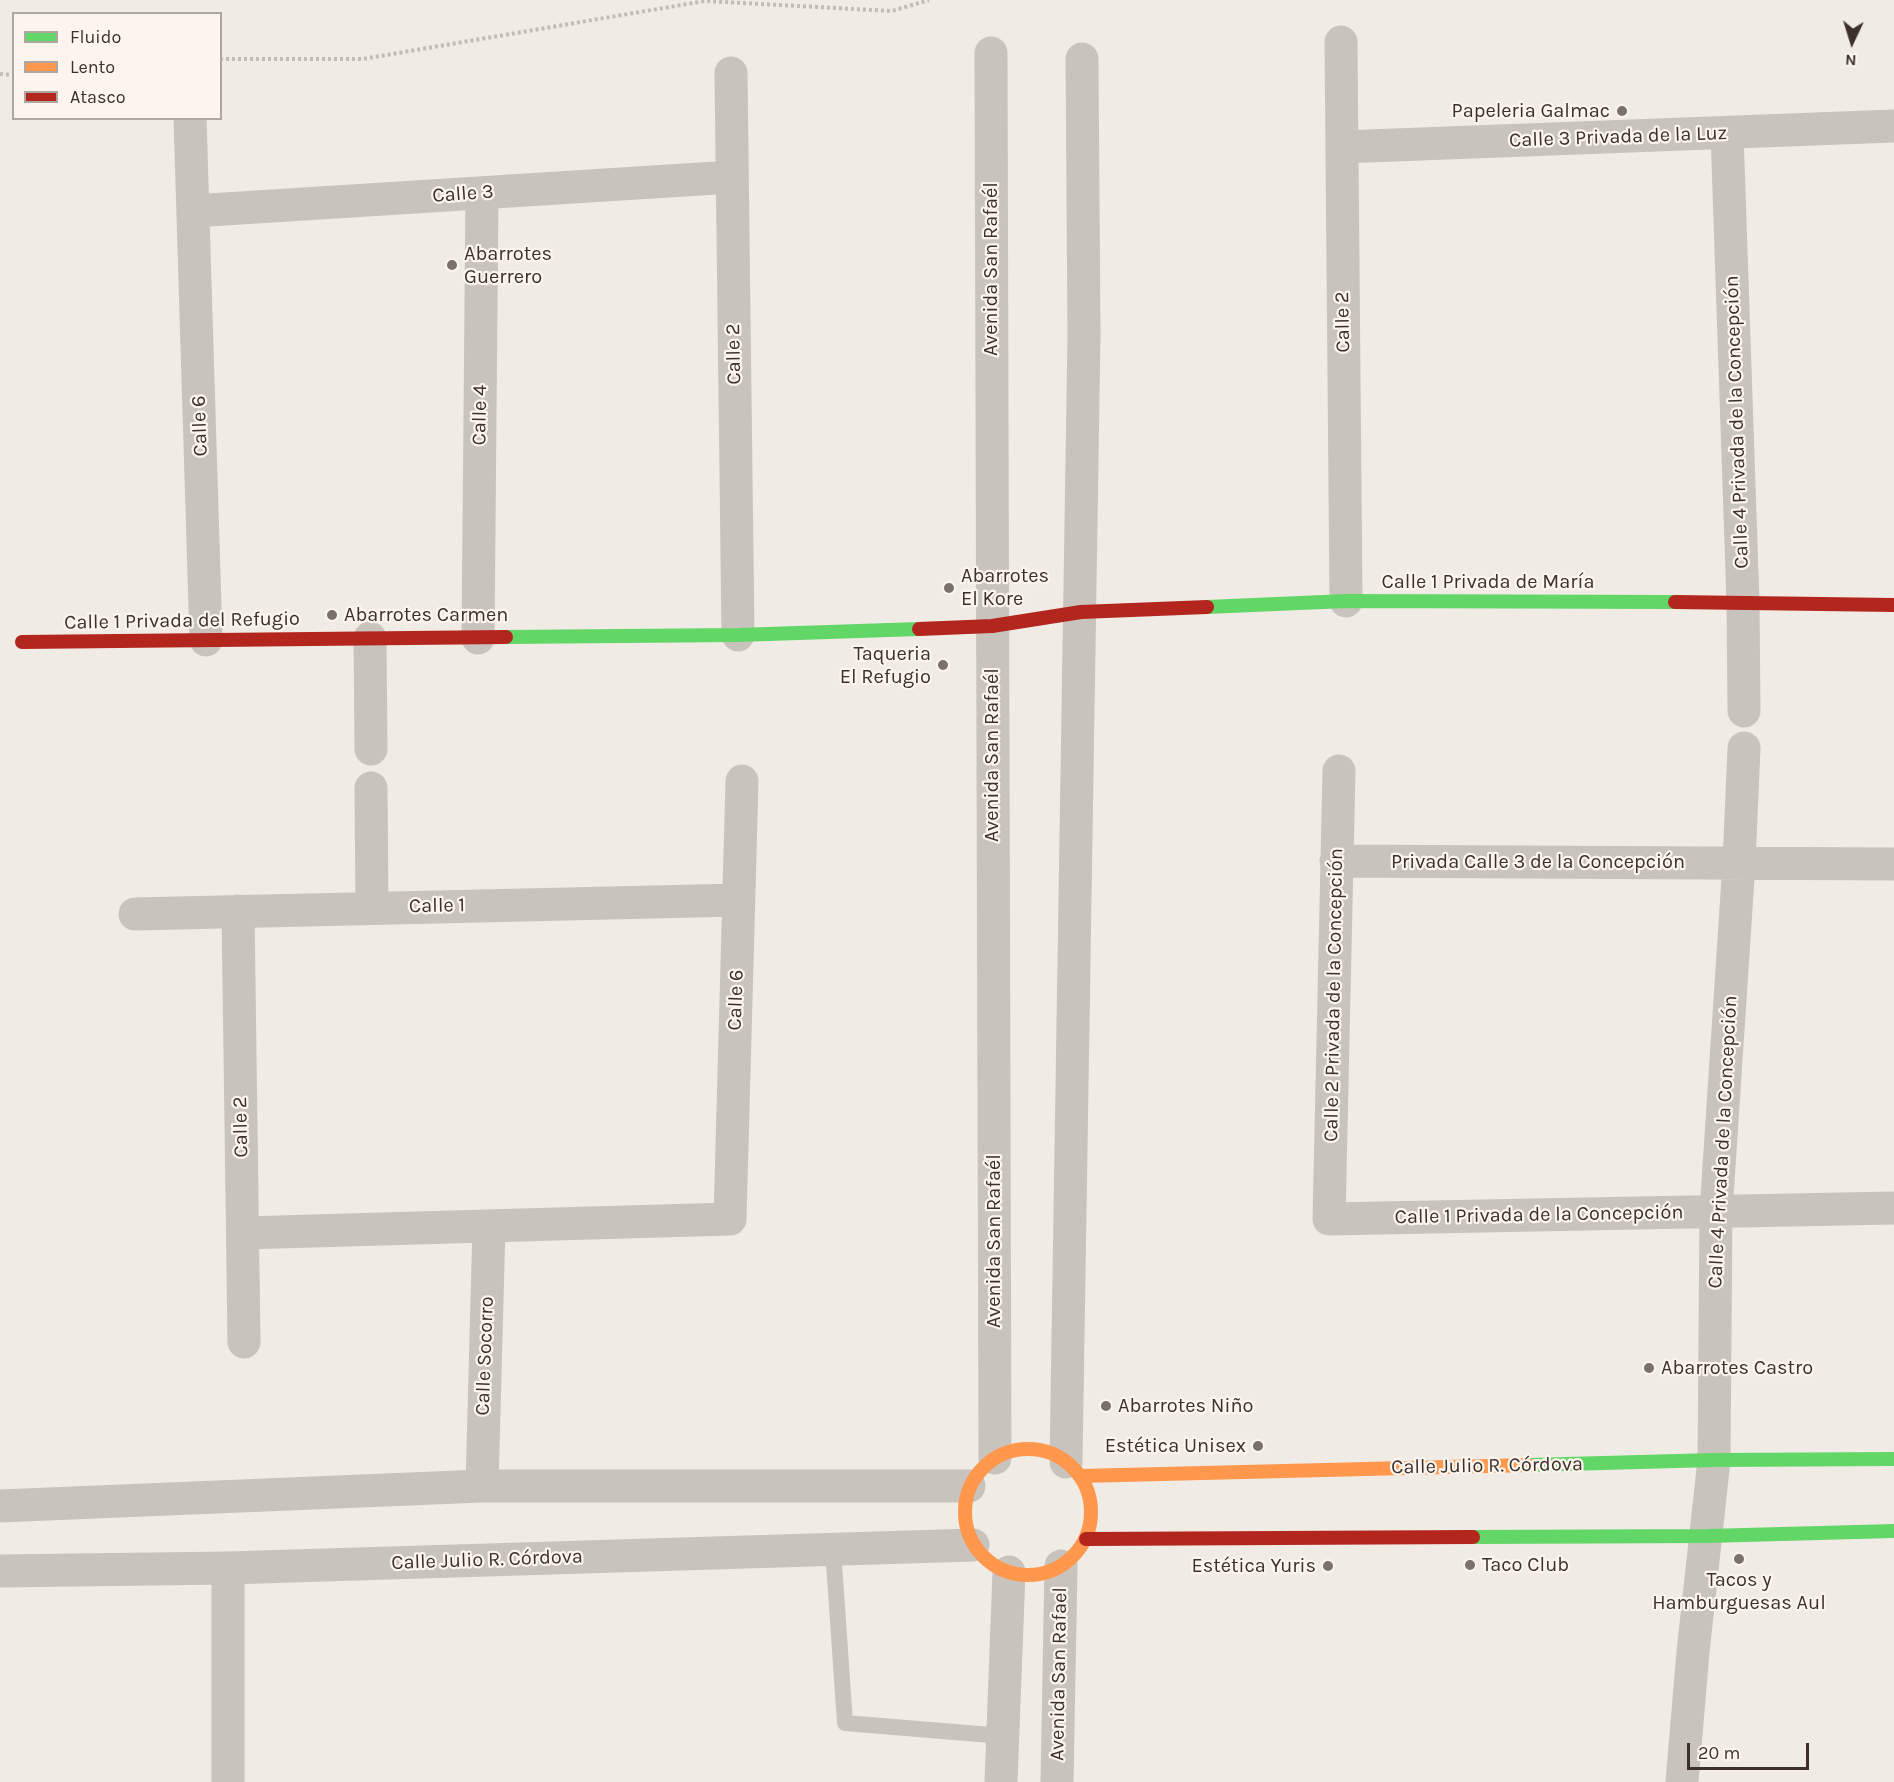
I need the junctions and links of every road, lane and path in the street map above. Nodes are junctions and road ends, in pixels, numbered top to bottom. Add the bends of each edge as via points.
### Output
1 (929, 0) edge
2 (1341, 42) dead end
3 (991, 53) dead end
4 (222, 59) edge
5 (1082, 59) dead end
6 (730, 73) dead end
7 (190, 120) edge
8 (1894, 126) edge
9 (1727, 133) junction
10 (1342, 147) junction
11 (732, 177) junction
12 (482, 193) junction
13 (193, 211) junction
14 (1346, 601) junction
15 (1743, 602) junction
16 (1894, 605) edge
17 (1081, 612) junction
18 (992, 626) junction
19 (738, 635) junction
20 (370, 638) junction
21 (478, 638) junction
22 (206, 640) junction
23 (22, 642) dead end
24 (1744, 711) dead end
25 (1744, 748) dead end
26 (371, 750) dead end
27 (1339, 771) dead end
28 (742, 782) dead end
29 (371, 788) dead end
30 (1336, 861) junction
31 (1739, 863) junction
32 (1894, 864) edge
33 (739, 900) junction
34 (372, 908) junction
35 (238, 911) junction
36 (135, 914) dead end
37 (1894, 1208) edge
38 (1716, 1212) junction
39 (1329, 1220) joint
40 (489, 1226) junction
41 (243, 1233) junction
42 (244, 1342) dead end
43 (995, 1458) junction
44 (1894, 1459) edge
45 (1714, 1460) junction
46 (1073, 1469) junction
47 (482, 1486) junction
48 (969, 1486) junction
49 (0, 1506) edge
50 (1894, 1532) edge
51 (1707, 1536) junction
52 (1086, 1539) junction
53 (974, 1545) junction
54 (833, 1549) junction
55 (1061, 1566) junction
56 (228, 1568) junction
57 (0, 1571) edge
58 (1009, 1572) junction
59 (1003, 1736) junction
60 (228, 1782) edge
61 (1001, 1782) edge
62 (1058, 1782) edge
63 (1682, 1782) edge

1 - 4 path via 892,11 705,1 362,59
2 - 10 street, Calle 2
3 - 18 street, Avenida San Rafaél
5 - 17 street
6 - 11 street, Calle 2
7 - 13 street, Calle 6
8 - 9 street, Calle 3 Privada de la Luz
9 - 10 street, Calle 3 Privada de la Luz
9 - 15 street, Calle 4 Privada de la Concepción
10 - 14 street, Calle 2
11 - 12 street, Calle 3
11 - 19 street, Calle 2
12 - 13 street, Calle 3
12 - 21 street, Calle 4
13 - 22 street, Calle 6
14 - 15 street, Calle 1 Privada de María
14 - 17 street, Calle 1 Privada de María
15 - 16 street, Calle 1 Privada de María
15 - 24 street, Calle 4 Privada de la Concepción
17 - 18 street, Calle 1 Privada de María
17 - 46 street
18 - 19 street, Calle 1 Privada del Refugio
18 - 43 street, Avenida San Rafaél
19 - 21 street, Calle 1 Privada del Refugio
20 - 21 street, Calle 1 Privada del Refugio
20 - 22 street, Calle 1 Privada del Refugio
20 - 26 street
22 - 23 street, Calle 1 Privada del Refugio
25 - 31 street, Calle 4 Privada de la Concepción
27 - 30 street, Calle 2 Privada de la Concepción
28 - 33 street, Calle 6
29 - 34 street
30 - 31 street, Privada Calle 3 de la Concepción
30 - 39 street, Calle 2 Privada de la Concepción
31 - 32 street, Privada Calle 3 de la Concepción
31 - 38 street, Calle 4 Privada de la Concepción
33 - 34 street, Calle 1
33 - 40 street, Calle 6 via 729,1219
34 - 35 street, Calle 1
35 - 36 street, Calle 1
35 - 41 street, Calle 2
37 - 38 street, Calle 1 Privada de la Concepción
38 - 39 street, Calle 1 Privada de la Concepción
38 - 45 street, Calle 4 Privada de la Concepción
40 - 41 street
40 - 47 street, Calle Socorro
41 - 42 street, Calle 2
43 - 46 street via 1012,1450 1031,1449 1050,1453
43 - 48 street
44 - 45 street, Calle Julio R. Córdova
45 - 46 street, Calle Julio R. Córdova
45 - 51 street, Calle 4 Privada de la Concepción
46 - 52 street via 1089,1495 1091,1518
47 - 48 street
47 - 49 street
48 - 53 street via 965,1526
50 - 51 street
51 - 52 street
51 - 63 street, Calle 4 Privada de la Concepción
52 - 55 street
53 - 54 street, Calle Julio R. Córdova
53 - 58 street via 988,1562
54 - 56 street, Calle Julio R. Córdova
54 - 59 lane via 845,1723
55 - 58 street via 1036,1575
55 - 62 street, Avenida San Rafael
56 - 57 street, Calle Julio R. Córdova
56 - 60 street
58 - 59 street
59 - 61 street

